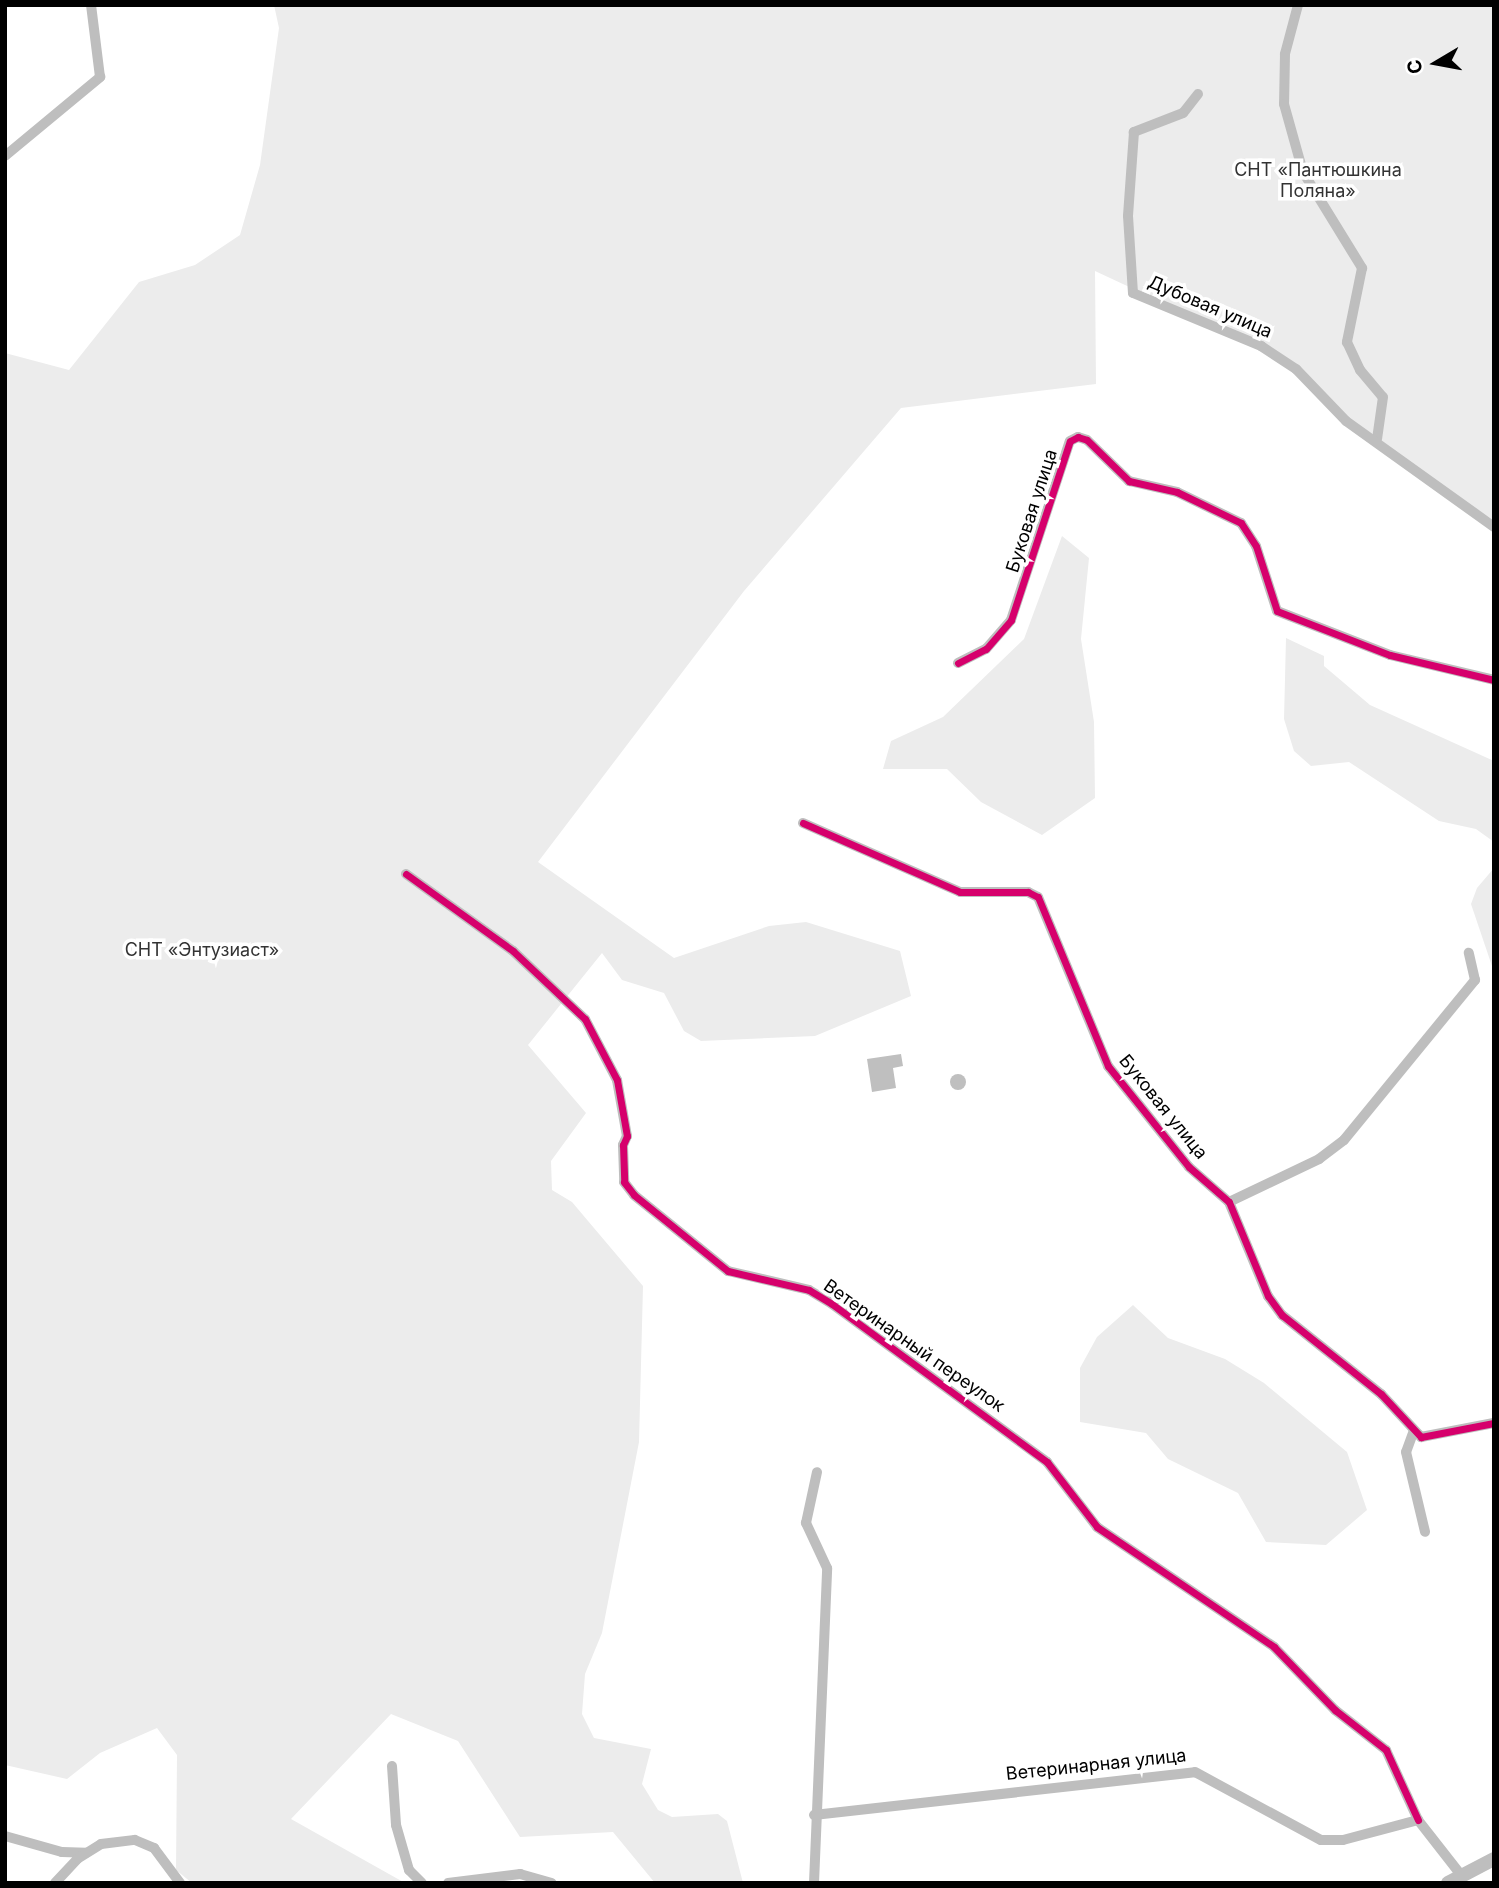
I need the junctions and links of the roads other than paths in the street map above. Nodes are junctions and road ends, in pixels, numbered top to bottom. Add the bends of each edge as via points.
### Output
1 (91, 5) edge
2 (1298, 5) edge
3 (1198, 94) dead end
4 (5, 156) edge
5 (1377, 439) junction
6 (1494, 527) edge
7 (958, 663) dead end
8 (1494, 680) edge
9 (803, 823) dead end
10 (406, 874) dead end
11 (1469, 953) dead end
12 (1229, 1202) junction
13 (1494, 1423) edge
14 (1413, 1433) junction
15 (817, 1472) dead end
16 (1425, 1532) dead end
17 (392, 1766) dead end
18 (814, 1815) junction
19 (1418, 1820) junction
20 (5, 1836) edge
21 (86, 1853) junction
22 (1494, 1859) edge
23 (1455, 1879) edge
24 (55, 1883) edge
25 (180, 1883) edge
26 (422, 1883) edge
27 (448, 1883) edge
28 (552, 1883) edge
29 (814, 1883) edge

1 - 4 street via 100,77
2 - 5 street via 1285,54 1284,104 1303,172 1362,268 1347,342 1360,370 1383,397
3 - 5 street, Дубовая улица via 1183,113 1134,132 1128,216 1133,293 1261,346 1296,369 1346,421
5 - 6 street, Дубовая улица
7 - 8 street, Буковая улица via 986,649 1011,620 1070,441 1077,437 1087,440 1129,481 1177,492 1241,523 1256,546 1277,611 1390,655
9 - 12 street, Буковая улица via 960,892 1028,892 1038,897 1108,1066 1189,1167
10 - 19 street, Ветеринарный переулок via 513,951 585,1019 617,1080 627,1136 624,1182 634,1195 728,1271 809,1290 832,1304 1047,1462 1097,1527 1274,1647 1335,1710 1386,1750
11 - 12 street via 1475,980 1343,1140 1319,1159
12 - 14 street, Буковая улица via 1268,1296 1282,1315 1381,1394
13 - 14 street via 1430,1438
14 - 16 street via 1406,1452
15 - 18 street via 806,1523 827,1568
17 - 26 street via 396,1825 409,1870
18 - 19 street, Ветеринарная улица via 1195,1772 1321,1840 1343,1840
18 - 29 street
19 - 23 street
20 - 21 street via 62,1852
21 - 24 street
21 - 25 street via 100,1844 135,1840 154,1848
22 - 23 street
27 - 28 street via 520,1874

